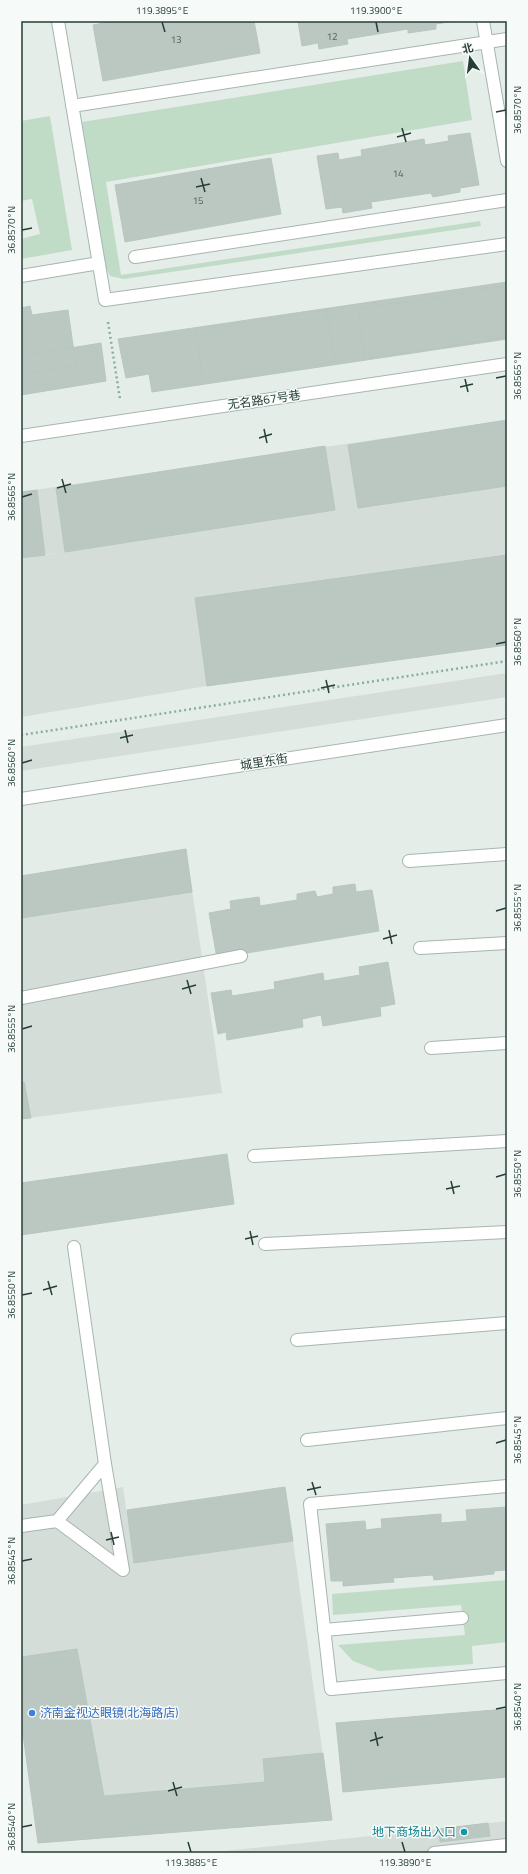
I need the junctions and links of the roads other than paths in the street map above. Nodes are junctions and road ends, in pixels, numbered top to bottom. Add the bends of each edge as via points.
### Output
1 (58, 21) edge
2 (483, 21) edge
3 (507, 39) edge
4 (487, 42) junction
5 (72, 106) junction
6 (507, 161) edge
7 (507, 200) edge
8 (507, 244) edge
9 (135, 258) dead end
10 (99, 263) junction
11 (21, 276) edge
12 (507, 364) edge
13 (21, 436) edge
14 (507, 725) edge
15 (21, 799) edge
16 (507, 854) edge
17 (409, 861) dead end
18 (507, 943) edge
19 (420, 948) dead end
20 (241, 956) dead end
21 (21, 998) edge
22 (507, 1043) edge
23 (431, 1048) dead end
24 (507, 1141) edge
25 (254, 1156) dead end
26 (507, 1232) edge
27 (265, 1244) dead end
28 (74, 1247) dead end
29 (507, 1323) edge
30 (297, 1340) dead end
31 (507, 1418) edge
32 (306, 1440) dead end
33 (105, 1464) junction
34 (507, 1486) edge
35 (57, 1520) junction
36 (21, 1526) edge
37 (462, 1618) dead end
38 (324, 1630) junction
39 (507, 1673) edge
40 (507, 1845) edge
41 (434, 1853) edge

1 - 5 street
2 - 4 street
3 - 4 street
4 - 5 street
4 - 6 street
5 - 10 street
7 - 9 street
8 - 10 street via 105,300
10 - 11 street
12 - 13 street, 无名路67号巷
14 - 15 street, 城里东街
16 - 17 street
18 - 19 street
20 - 21 street
22 - 23 street
24 - 25 street
26 - 27 street
28 - 33 street
29 - 30 street
31 - 32 street
33 - 35 street
33 - 35 street via 123,1570
34 - 38 street via 310,1504
35 - 36 street
37 - 38 street
38 - 39 street via 330,1689
40 - 41 street

